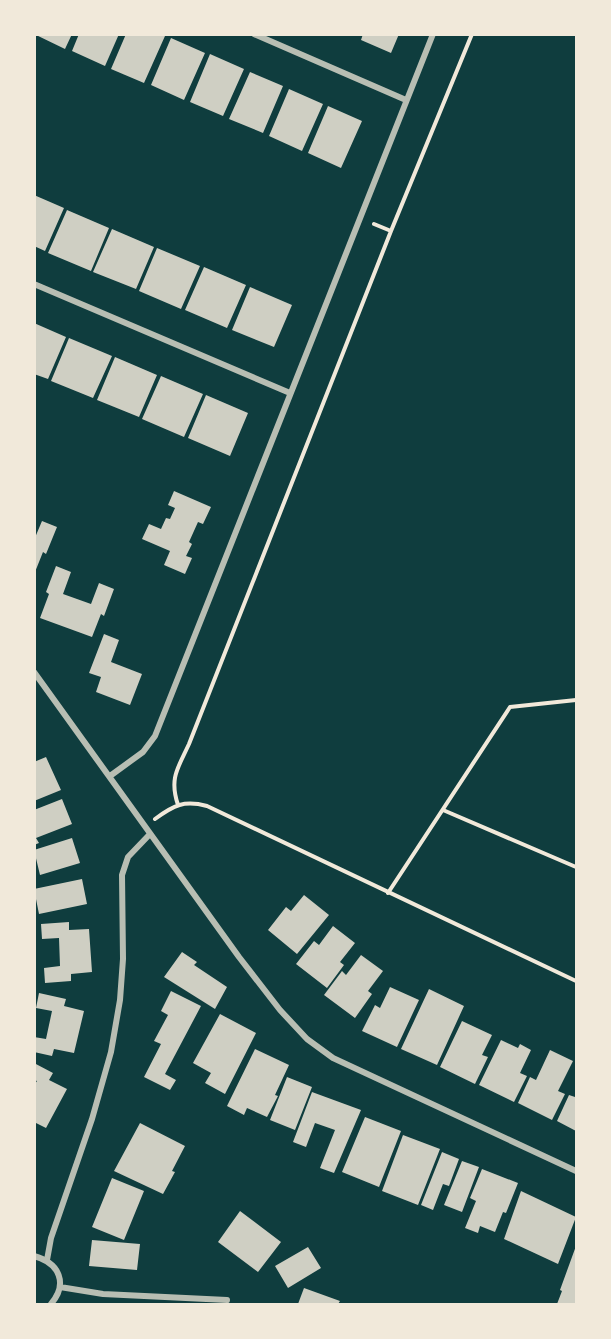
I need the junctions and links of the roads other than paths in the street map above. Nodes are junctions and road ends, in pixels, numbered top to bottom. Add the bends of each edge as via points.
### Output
1 (254, 34) edge
2 (433, 34) edge
3 (406, 100) junction
4 (34, 284) edge
5 (290, 393) junction
6 (34, 672) edge
7 (110, 776) junction
8 (150, 834) junction
9 (576, 1171) edge
10 (34, 1256) edge
11 (47, 1260) junction
12 (60, 1287) junction
13 (227, 1300) dead end
14 (51, 1305) edge

1 - 3 street
2 - 3 street
3 - 5 street
4 - 5 street
5 - 7 street via 155,736 142,752
6 - 7 street
7 - 8 street
8 - 9 street via 280,1010 307,1040 333,1058
8 - 11 street via 128,857 122,875 123,959 111,1052
10 - 11 street
11 - 12 street via 55,1267
12 - 13 street via 103,1294
12 - 14 street

